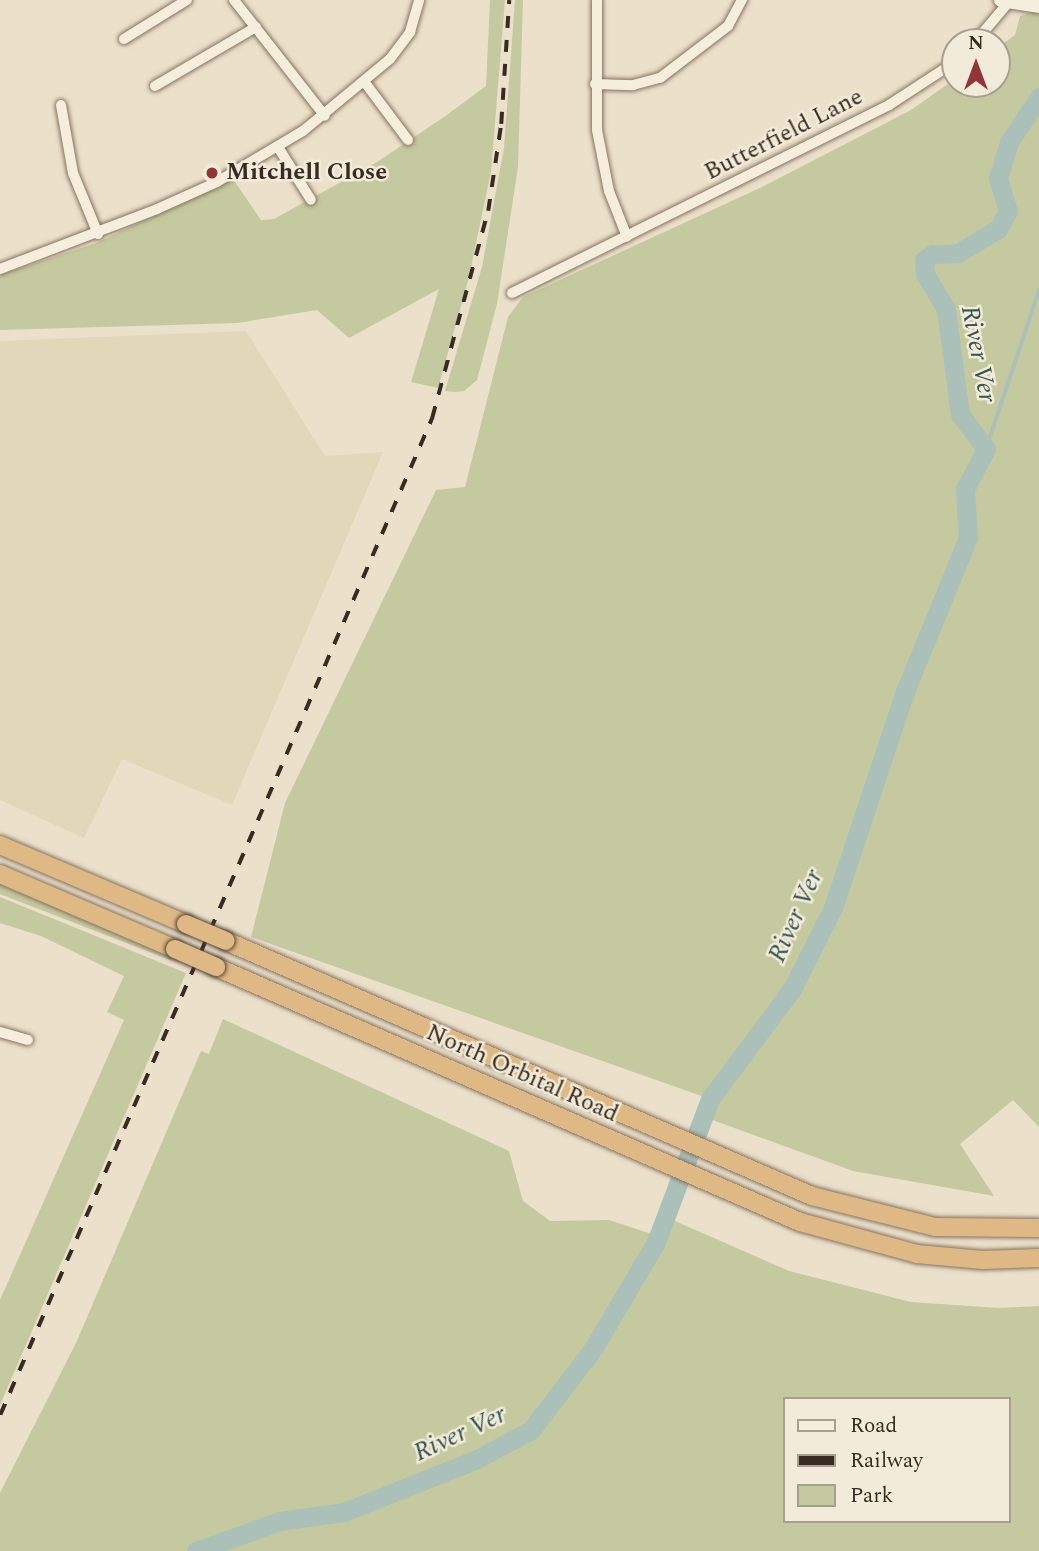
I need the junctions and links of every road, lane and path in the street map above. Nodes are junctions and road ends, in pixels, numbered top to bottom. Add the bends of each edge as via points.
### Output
1 (187, 0) edge
2 (234, 0) edge
3 (419, 0) edge
4 (597, 0) edge
5 (742, 0) edge
6 (1005, 1) edge
7 (1039, 6) edge
8 (256, 27) junction
9 (985, 28) edge
10 (124, 39) dead end
11 (941, 71) edge
12 (366, 84) junction
13 (595, 84) junction
14 (155, 86) dead end
15 (61, 105) dead end
16 (325, 116) junction
17 (408, 140) dead end
18 (278, 147) junction
19 (311, 200) dead end
20 (98, 234) junction
21 (627, 237) junction
22 (0, 269) edge
23 (512, 293) dead end
24 (0, 845) edge
25 (0, 874) edge
26 (0, 1032) edge
27 (28, 1040) dead end
28 (1039, 1228) edge
29 (1039, 1258) edge

1 - 10 street
2 - 8 street
3 - 12 street via 410,32
4 - 13 street
5 - 13 street via 728,26 660,78 633,85
6 - 7 street
6 - 9 street
8 - 14 street
8 - 16 street
11 - 21 street, Butterfield Lane via 889,105
12 - 16 street
12 - 17 street
13 - 21 street via 602,160
15 - 20 street via 73,173
16 - 18 street
18 - 19 street
18 - 20 street via 217,182
20 - 22 street
21 - 23 street, Butterfield Lane
24 - 28 highway, North Orbital Road, bridge via 811,1196 892,1219 964,1229
25 - 29 highway, North Orbital Road, bridge via 846,1238 952,1258
26 - 27 street

